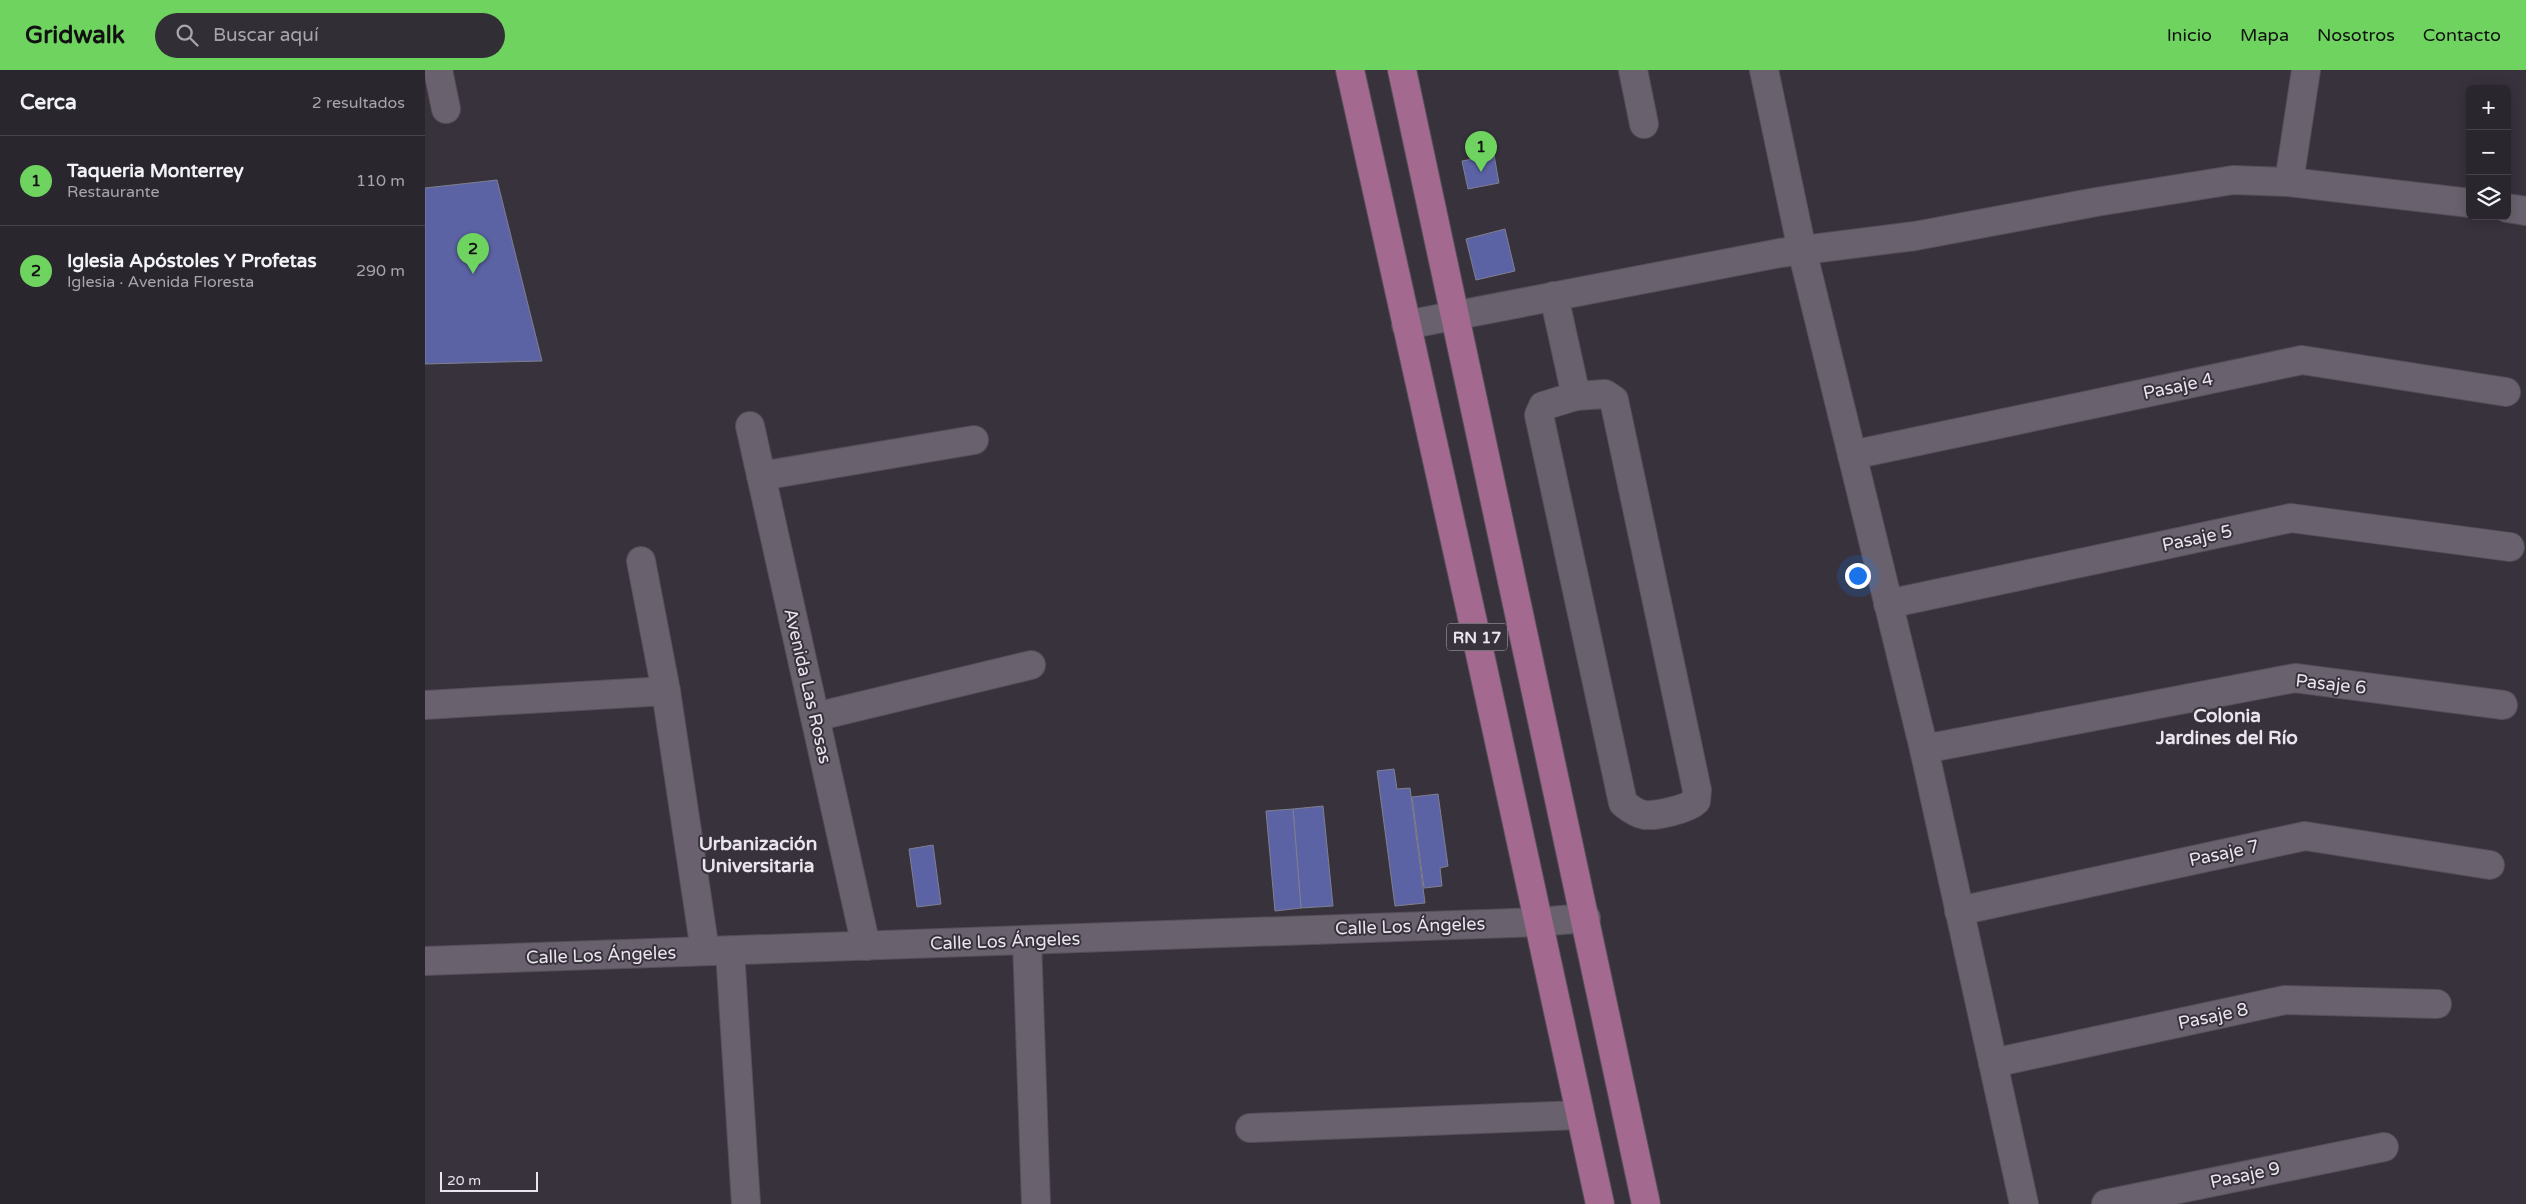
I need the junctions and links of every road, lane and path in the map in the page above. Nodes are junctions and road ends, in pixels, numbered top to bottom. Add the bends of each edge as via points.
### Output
1 (438, 70) edge
2 (1350, 70) edge
3 (1402, 70) edge
4 (1633, 70) edge
5 (1764, 70) edge
6 (2306, 70) edge
7 (446, 109) dead end
8 (1645, 124) dead end
9 (2289, 182) junction
10 (2466, 204) edge
11 (2511, 209) edge
12 (2526, 211) edge
13 (1802, 250) junction
14 (1554, 296) junction
15 (1455, 316) junction
16 (1407, 325) junction
17 (2506, 392) dead end
18 (1576, 396) junction
19 (750, 426) dead end
20 (974, 440) dead end
21 (1852, 455) junction
22 (761, 476) junction
23 (2510, 547) dead end
24 (641, 561) dead end
25 (1888, 604) junction
26 (1031, 665) dead end
27 (666, 691) junction
28 (425, 705) edge
29 (2503, 705) dead end
30 (815, 717) junction
31 (1923, 749) junction
32 (2490, 865) dead end
33 (1959, 911) junction
34 (1586, 918) junction
35 (1538, 922) junction
36 (1027, 940) junction
37 (866, 946) junction
38 (717, 951) junction
39 (425, 961) edge
40 (2437, 1004) dead end
41 (1993, 1063) junction
42 (1580, 1116) junction
43 (1250, 1128) dead end
44 (2384, 1147) dead end
45 (746, 1204) edge
46 (1037, 1204) edge
47 (1599, 1204) edge
48 (1646, 1204) edge
49 (2025, 1204) edge
50 (2106, 1204) edge

1 - 7 street
2 - 16 main road, RN 17
3 - 15 main road, RN 17
4 - 8 street
5 - 13 street
6 - 9 street
9 - 10 street
9 - 13 street via 2233,180 1915,236
11 - 12 street
13 - 14 street
13 - 21 street
14 - 15 street
14 - 18 street
15 - 16 street
15 - 34 main road, RN 17
16 - 35 main road, RN 17
17 - 21 street, Pasaje 4 via 2302,360
18 - 18 street via 1543,406 1539,415 1623,803 1645,815 1689,807 1696,801 1697,790 1614,400 1605,394
19 - 22 street, Avenida Las Rosas
20 - 22 street
21 - 25 street
22 - 30 street, Avenida Las Rosas
23 - 25 street, Pasaje 5 via 2291,518
24 - 27 street
25 - 31 street
26 - 30 street
27 - 28 street
27 - 38 street
29 - 31 street, Pasaje 6 via 2295,678
30 - 37 street, Avenida Las Rosas
31 - 33 street
32 - 33 street, Pasaje 7 via 2305,836
33 - 41 street
34 - 35 street, Calle Los Ángeles
34 - 48 main road, RN 17
35 - 36 street, Calle Los Ángeles
35 - 42 main road, RN 17
36 - 37 street, Calle Los Ángeles
36 - 46 street
37 - 38 street, Calle Los Ángeles
38 - 39 street, Calle Los Ángeles
38 - 45 street
40 - 41 street, Pasaje 8 via 2285,1000
41 - 49 street
42 - 43 street
42 - 47 main road, RN 17
44 - 50 street, Pasaje 9

